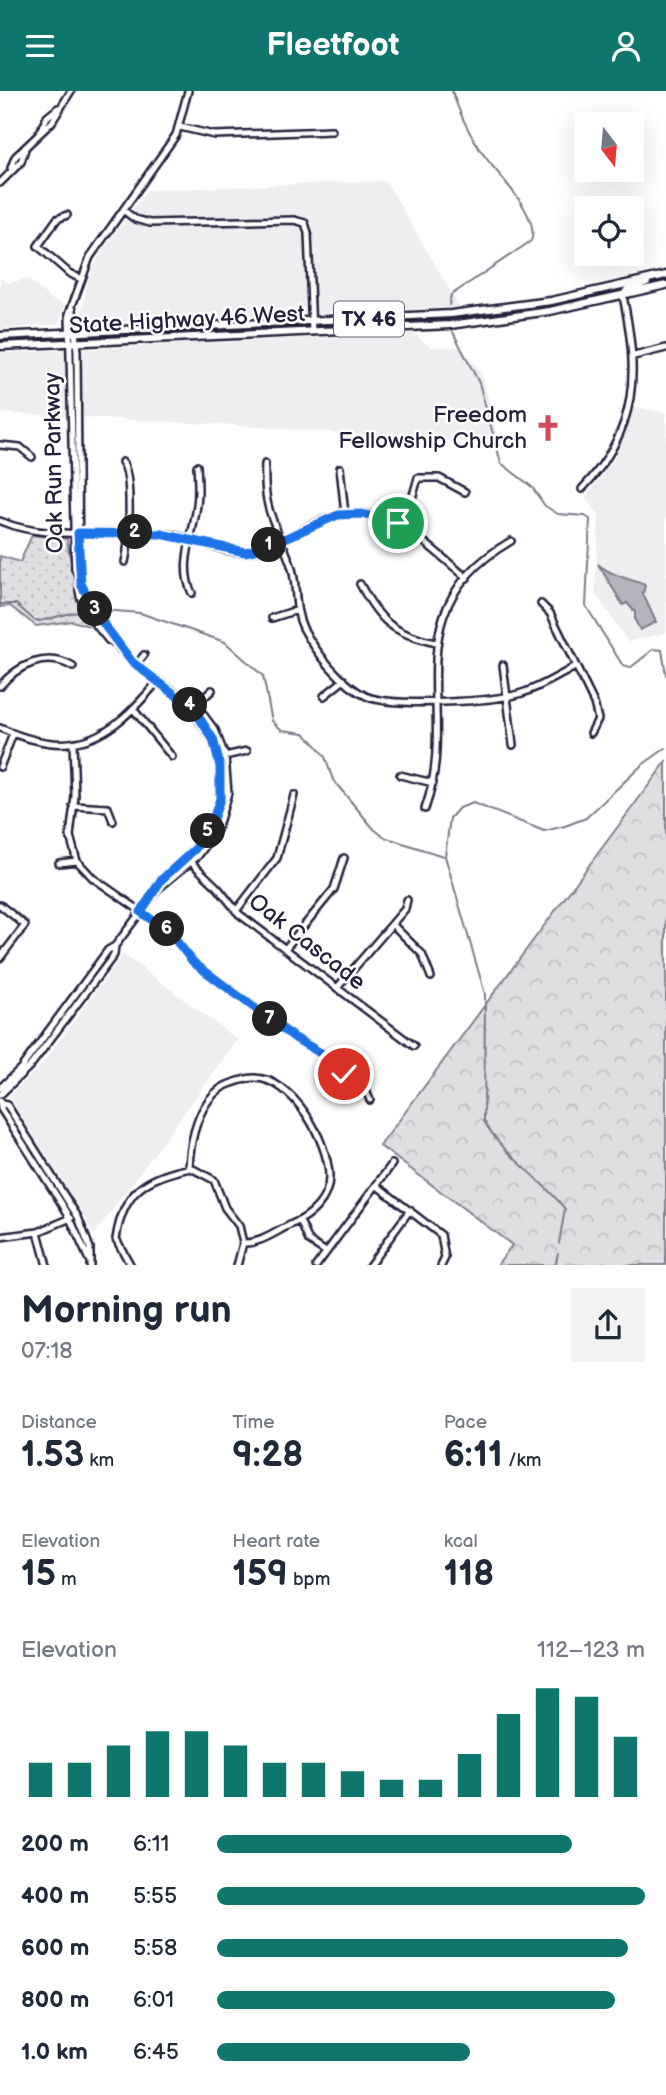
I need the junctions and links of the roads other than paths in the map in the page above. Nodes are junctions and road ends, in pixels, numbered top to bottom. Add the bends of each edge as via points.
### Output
1 (71, 91) edge
2 (188, 91) edge
3 (180, 127) junction
4 (331, 131) dead end
5 (0, 183) edge
6 (123, 210) junction
7 (67, 215) dead end
8 (666, 275) edge
9 (655, 278) junction
10 (81, 279) junction
11 (666, 285) edge
12 (623, 296) junction
13 (312, 321) junction
14 (72, 332) junction
15 (312, 332) junction
16 (0, 336) edge
17 (72, 342) junction
18 (0, 346) edge
19 (666, 348) edge
20 (634, 356) junction
21 (0, 445) edge
22 (32, 457) dead end
23 (122, 462) dead end
24 (265, 464) dead end
25 (197, 466) dead end
26 (340, 468) dead end
27 (582, 489) dead end
28 (465, 492) dead end
29 (345, 514) junction
30 (0, 521) edge
31 (404, 526) junction
32 (128, 532) junction
33 (75, 533) junction
34 (190, 539) junction
35 (280, 540) junction
36 (511, 541) dead end
37 (125, 562) dead end
38 (467, 578) junction
39 (360, 584) dead end
40 (192, 593) dead end
41 (541, 604) dead end
42 (297, 610) junction
43 (272, 618) dead end
44 (436, 643) junction
45 (144, 655) dead end
46 (136, 665) junction
47 (503, 665) dead end
48 (73, 667) dead end
49 (575, 667) junction
50 (344, 680) junction
51 (158, 681) junction
52 (0, 686) edge
53 (212, 690) dead end
54 (324, 696) dead end
55 (506, 696) junction
56 (435, 702) junction
57 (193, 708) junction
58 (134, 710) junction
59 (0, 728) edge
60 (591, 733) dead end
61 (13, 734) junction
62 (73, 743) junction
63 (513, 745) dead end
64 (247, 751) dead end
65 (172, 757) dead end
66 (222, 757) junction
67 (0, 767) edge
68 (400, 775) dead end
69 (433, 783) junction
70 (294, 795) dead end
71 (73, 806) junction
72 (425, 809) dead end
73 (113, 821) dead end
74 (344, 858) dead end
75 (77, 860) junction
76 (188, 860) junction
77 (59, 863) dead end
78 (407, 900) dead end
79 (0, 905) edge
80 (236, 911) junction
81 (141, 912) junction
82 (392, 925) junction
83 (285, 949) junction
84 (0, 958) edge
85 (431, 977) dead end
86 (337, 988) junction
87 (60, 1022) junction
88 (414, 1046) dead end
89 (0, 1088) edge
90 (0, 1095) edge
91 (370, 1100) dead end
92 (1, 1103) edge
93 (392, 1164) dead end
94 (189, 1168) junction
95 (376, 1185) junction
96 (410, 1210) junction
97 (77, 1215) junction
98 (70, 1218) junction
99 (300, 1221) junction
100 (38, 1232) junction
101 (0, 1237) edge
102 (243, 1243) junction
103 (326, 1252) junction
104 (89, 1263) edge
105 (47, 1265) edge
106 (131, 1265) edge
107 (237, 1265) edge
108 (316, 1265) edge
109 (369, 1265) edge
110 (441, 1265) edge

1 - 5 street via 15,157
2 - 3 street, Oak Run Parkway
3 - 4 street via 214,135
3 - 6 street, Oak Run Parkway
6 - 10 street, Oak Run Parkway via 90,257
6 - 13 street via 150,223 301,221 308,229
7 - 10 street via 57,219 38,246
8 - 9 main road, State Highway 46 West / TX 46
9 - 12 main road
9 - 13 main road, State Highway 46 West / TX 46 via 479,312
10 - 14 street, Oak Run Parkway
11 - 12 main road, State Highway 46 West / TX 46
12 - 15 main road, State Highway 46 West / TX 46 via 480,322
12 - 20 street
13 - 14 main road, State Highway 46 West / TX 46
13 - 15 street
14 - 16 main road, State Highway 46 West / TX 46
14 - 17 street, Oak Run Parkway
15 - 17 main road, State Highway 46 West / TX 46
17 - 18 main road, State Highway 46 West / TX 46
17 - 33 street, Oak Run Parkway
19 - 20 street
20 - 27 street via 621,431 609,456
21 - 22 street via 20,447
23 - 32 street via 127,473
24 - 35 street via 267,510
25 - 34 street via 197,503
26 - 29 street
28 - 31 street via 439,478 418,478
29 - 31 street via 381,514
29 - 35 street via 323,519
30 - 33 street via 34,531
31 - 38 street
32 - 33 street
32 - 34 street
32 - 37 street
33 - 46 street, Oak Run Parkway via 75,569 86,598 104,631
34 - 35 street via 245,552
34 - 40 street via 188,580
35 - 42 street via 292,566
36 - 38 street
38 - 44 street via 449,607
39 - 44 street via 376,612 392,628
41 - 49 street via 550,613
42 - 43 street
42 - 50 street via 308,635
44 - 56 street
45 - 46 street
46 - 51 street, Oak Run Parkway
47 - 55 street
48 - 52 street via 57,660 36,662
49 - 55 street
49 - 60 street via 597,713
50 - 54 street
50 - 56 street via 377,699
51 - 57 street, Oak Run Parkway
51 - 58 street
53 - 57 street
55 - 56 street
55 - 63 street
56 - 69 street
57 - 66 street, Oak Run Parkway
58 - 62 street via 105,732
58 - 65 street
59 - 61 street
61 - 62 street via 44,743
61 - 67 street
62 - 71 street
64 - 66 street
66 - 76 street, Oak Run Parkway via 216,814
68 - 69 street
69 - 72 street
70 - 80 street via 277,858
71 - 73 street via 108,808
71 - 75 street via 70,836
74 - 83 street via 334,889
75 - 77 street
75 - 81 street via 93,878
76 - 80 street, Oak Cascade
76 - 81 street, Oak Run Parkway
78 - 82 street
79 - 84 street via 25,925
80 - 83 street, Oak Cascade
81 - 87 street, Oak Run Parkway via 108,950
81 - 91 street via 165,928 214,981 324,1055 366,1091
82 - 85 street via 422,954
82 - 86 street
83 - 86 street, Oak Cascade
86 - 88 street, Oak Cascade
87 - 89 street, Oak Run Parkway
87 - 90 street, Oak Run Parkway via 31,1065
92 - 97 street via 7,1105
92 - 98 street
93 - 95 street
94 - 99 street via 201,1112 211,1096 233,1083 267,1080 302,1106 329,1176 324,1199
94 - 102 street via 214,1180
94 - 106 street via 147,1181 131,1196 116,1239
95 - 96 street
95 - 103 street
96 - 109 street
96 - 110 street via 441,1235 445,1258
97 - 98 street
97 - 104 street via 90,1248
98 - 100 street
98 - 104 street
99 - 102 street via 254,1243
99 - 103 street via 309,1241
100 - 101 street
100 - 105 street
102 - 107 street
103 - 108 street

